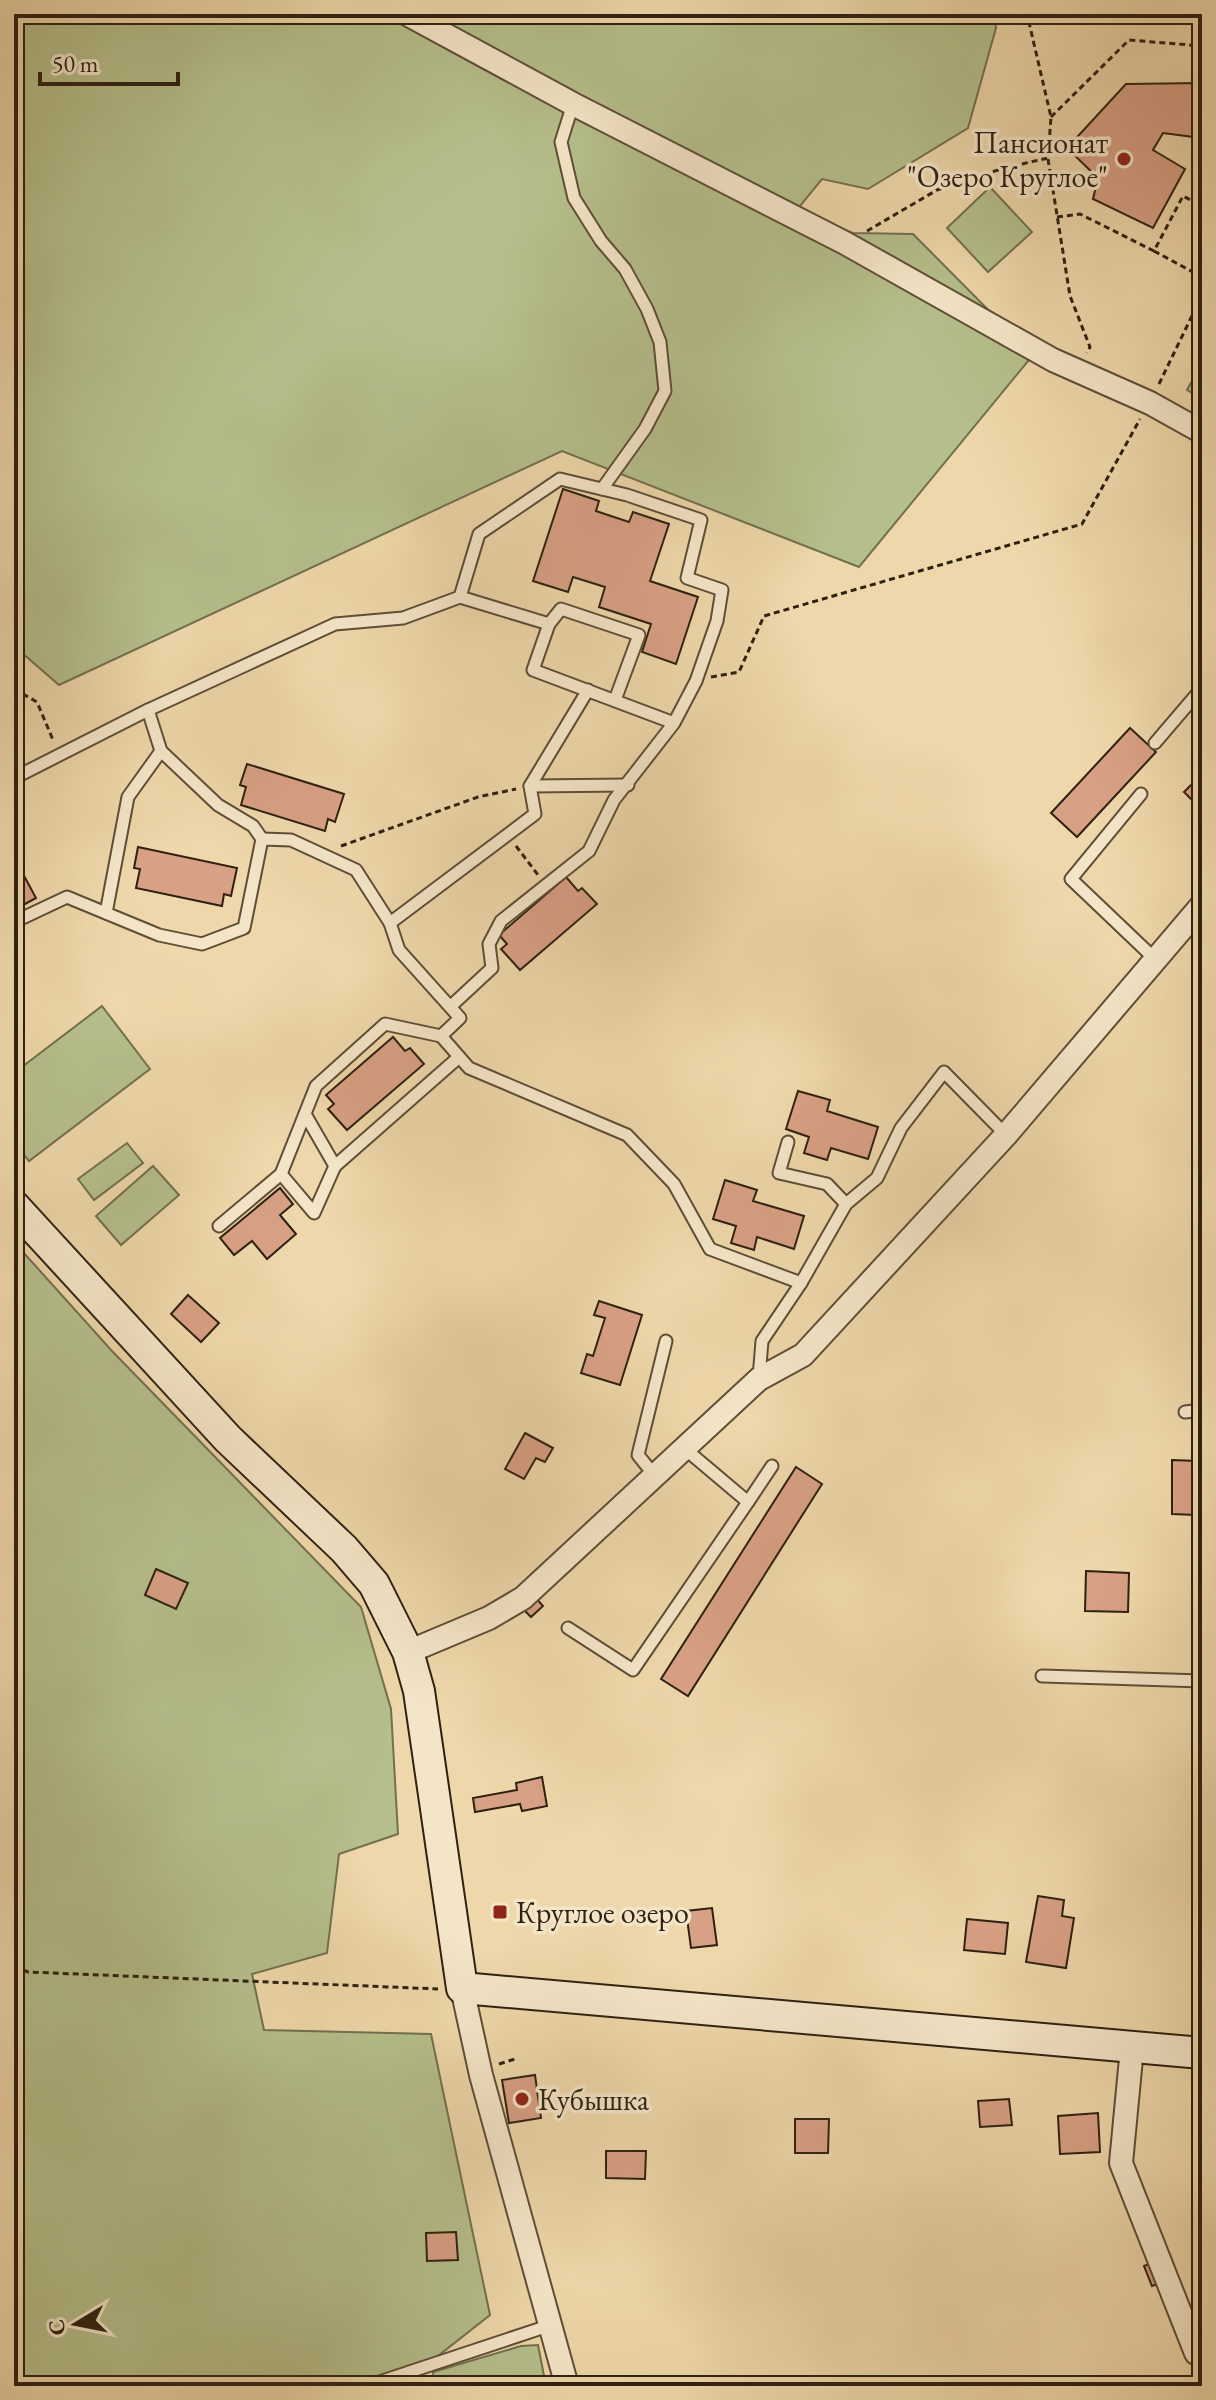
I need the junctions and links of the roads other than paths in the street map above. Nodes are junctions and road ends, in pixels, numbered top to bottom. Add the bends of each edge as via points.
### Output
1 (407, 14) edge
2 (573, 104) junction
3 (1202, 432) edge
4 (602, 489) junction
5 (460, 597) junction
6 (549, 624) junction
7 (1202, 688) edge
8 (588, 690) junction
9 (615, 700) junction
10 (148, 710) junction
11 (674, 723) junction
12 (1155, 743) dead end
13 (161, 751) junction
14 (14, 778) edge
15 (628, 785) junction
16 (530, 786) junction
17 (1141, 794) dead end
18 (262, 839) junction
19 (1202, 905) edge
20 (106, 913) junction
21 (14, 922) edge
22 (390, 923) junction
23 (1156, 960) junction
24 (451, 1006) junction
25 (441, 1036) junction
26 (459, 1057) junction
27 (305, 1114) junction
28 (1006, 1135) junction
29 (788, 1142) dead end
30 (335, 1166) junction
31 (281, 1174) junction
32 (846, 1204) junction
33 (14, 1206) edge
34 (219, 1226) dead end
35 (801, 1283) junction
36 (666, 1341) dead end
37 (759, 1379) junction
38 (1202, 1410) edge
39 (1185, 1412) dead end
40 (684, 1448) junction
41 (772, 1466) dead end
42 (655, 1476) junction
43 (748, 1502) junction
44 (568, 1628) dead end
45 (408, 1652) junction
46 (1042, 1676) dead end
47 (1202, 1681) edge
48 (462, 1988) junction
49 (1132, 2048) junction
50 (1202, 2053) edge
51 (548, 2326) junction
52 (1196, 2353) dead end
53 (367, 2386) edge
54 (567, 2386) edge

1 - 2 street
2 - 3 street
2 - 4 lane via 561,142 574,198 647,309 660,342 665,391
4 - 5 lane via 560,479 479,534
4 - 11 lane via 701,520 687,578 722,590 696,681
5 - 6 lane
5 - 10 lane via 403,618 335,624
6 - 8 lane via 533,670
6 - 9 lane via 561,609 639,635
7 - 12 lane
8 - 9 lane
8 - 16 lane
9 - 11 lane
10 - 13 lane
10 - 14 lane
11 - 15 lane
13 - 18 lane
13 - 20 lane via 128,797
15 - 16 lane
15 - 24 lane via 614,800 589,851 501,921 489,944 492,968
16 - 22 lane via 535,814
17 - 23 lane via 1071,879
18 - 20 lane via 244,928 202,944 159,935
18 - 22 lane via 291,840 356,870
19 - 23 street
20 - 21 lane via 67,897
22 - 24 lane via 399,950
23 - 28 street
24 - 25 lane via 460,1018
25 - 26 lane
25 - 27 lane via 385,1024 316,1086
26 - 30 lane
26 - 35 lane via 469,1068 516,1090 627,1135 674,1184 710,1249
27 - 30 lane
27 - 31 lane
28 - 32 lane via 944,1072 901,1128 877,1178
28 - 37 street via 803,1355
29 - 32 lane via 779,1173 827,1184
30 - 31 lane via 314,1213
31 - 34 lane
32 - 35 lane
33 - 45 main road via 228,1439 344,1549 374,1584
35 - 37 lane via 762,1341
36 - 42 lane via 638,1455
37 - 40 street
38 - 39 lane
40 - 42 street
40 - 43 lane
41 - 43 lane
42 - 45 street via 523,1598
43 - 44 lane via 633,1670
45 - 48 main road via 419,1691
46 - 47 lane
48 - 49 main road
48 - 51 street
49 - 50 main road
49 - 52 street via 1121,2163
51 - 53 lane
51 - 54 street

